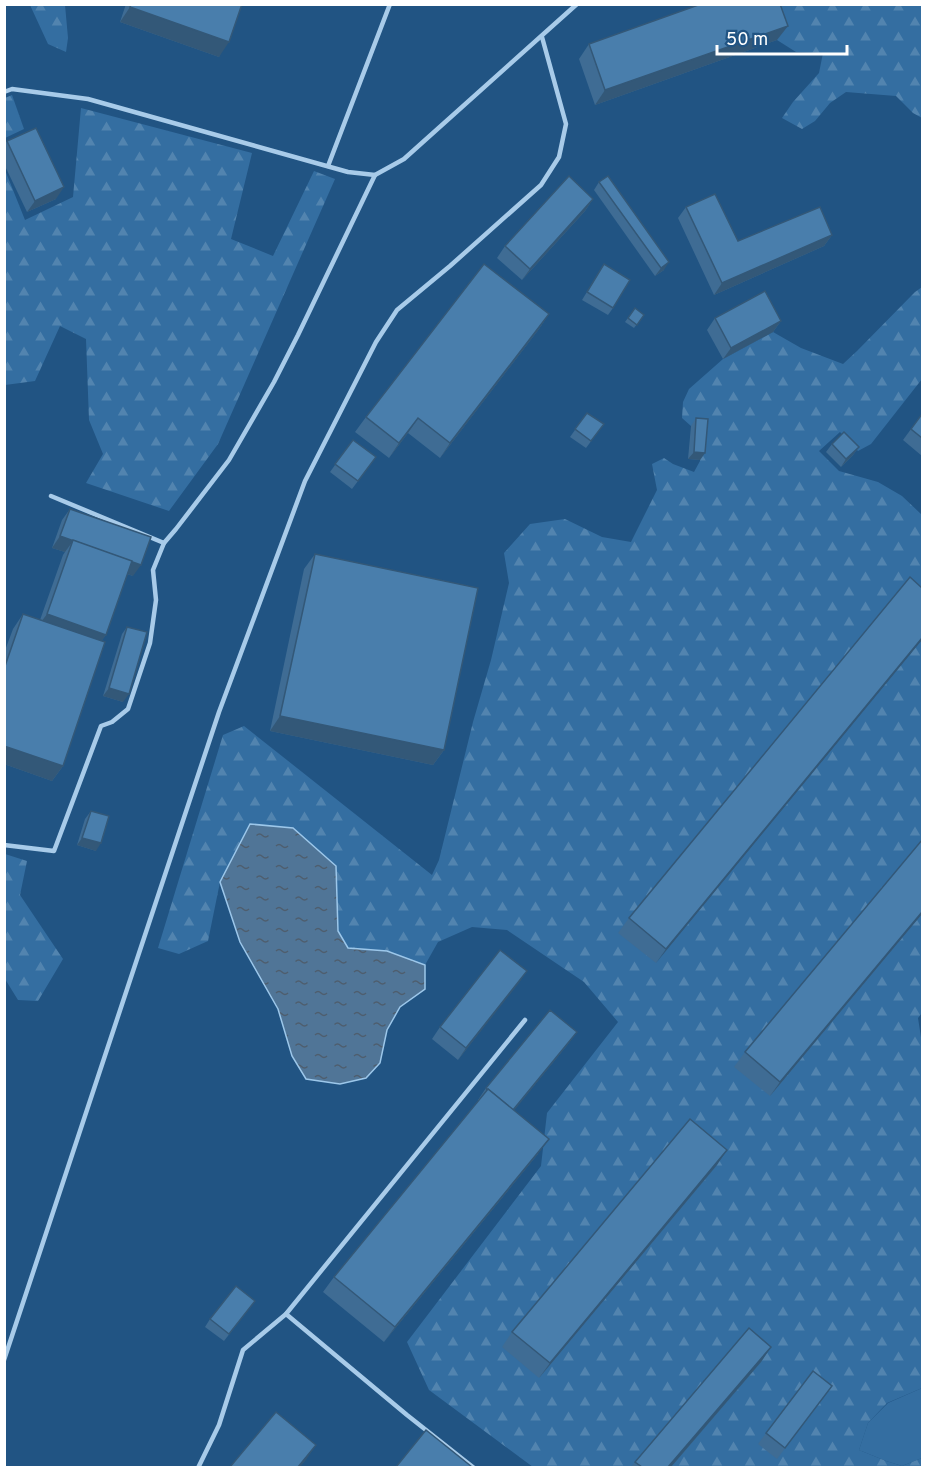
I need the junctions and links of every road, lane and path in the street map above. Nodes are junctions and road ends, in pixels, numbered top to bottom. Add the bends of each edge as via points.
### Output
1 (390, 4) edge
2 (577, 4) edge
3 (542, 37) junction
4 (4, 92) edge
5 (328, 166) junction
6 (375, 175) junction
7 (51, 496) dead end
8 (164, 543) junction
9 (4, 845) edge
10 (525, 1020) dead end
11 (286, 1314) junction
12 (4, 1360) edge
13 (198, 1467) edge
14 (474, 1467) edge

1 - 5 lane
2 - 3 lane
3 - 6 lane via 404,159
3 - 12 lane via 566,124 559,157 540,185 397,310 376,342 305,481 219,712
4 - 5 lane via 12,89 88,99
5 - 6 lane
6 - 8 lane via 274,382 229,460
7 - 8 lane
8 - 9 lane via 153,570 156,600 150,643 128,709 101,726 54,851
10 - 11 lane
11 - 13 lane via 243,1350 219,1425
11 - 14 lane

